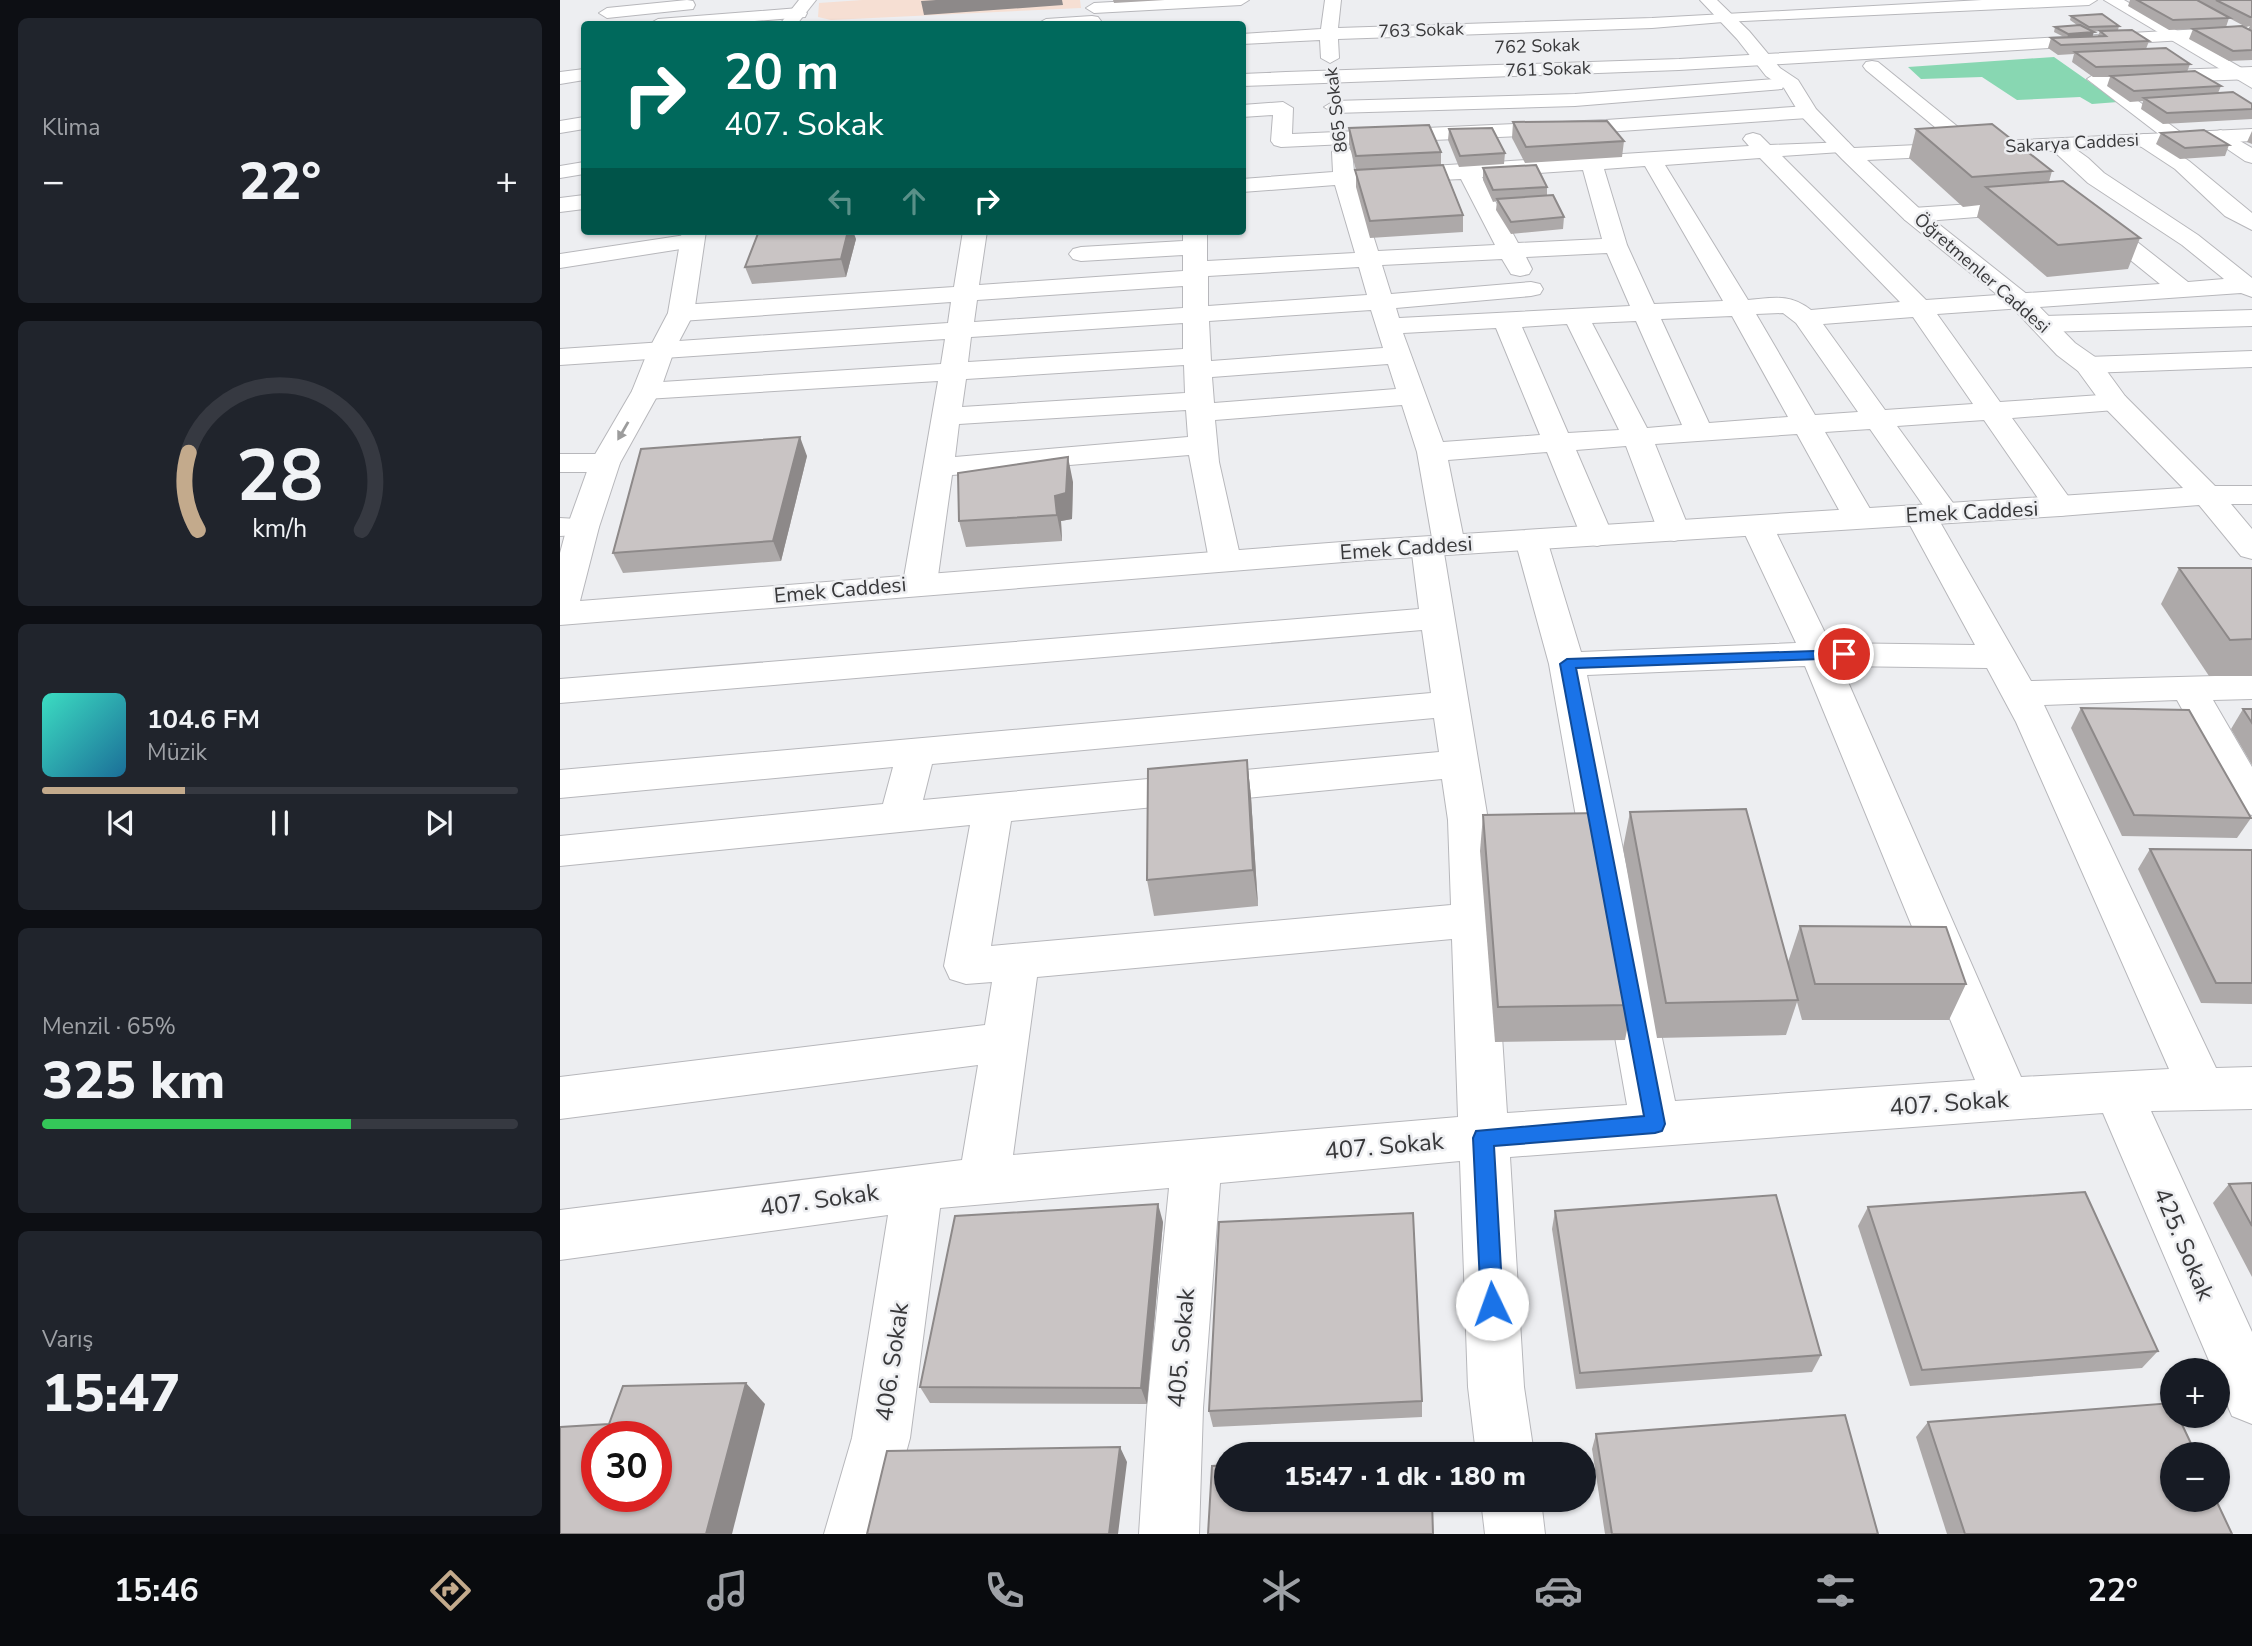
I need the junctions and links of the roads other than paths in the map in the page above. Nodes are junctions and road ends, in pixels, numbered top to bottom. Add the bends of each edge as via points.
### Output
1 (745, 0) edge
2 (1241, 0) edge
3 (1708, 0) edge
4 (1808, 0) edge
5 (2089, 0) edge
6 (2112, 0) edge
7 (1931, 3) edge
8 (1337, 8) edge
9 (798, 12) edge
10 (1822, 12) junction
11 (606, 13) edge
12 (1093, 14) edge
13 (2138, 15) junction
14 (1723, 17) junction
15 (693, 21) edge
16 (1060, 21) edge
17 (1967, 26) junction
18 (2252, 31) edge
19 (1768, 33) dead end
20 (1329, 34) junction
21 (1743, 35) junction
22 (2172, 35) junction
23 (1716, 37) dead end
24 (1246, 39) edge
25 (1994, 46) junction
26 (2204, 54) junction
27 (2176, 55) edge
28 (2108, 58) edge
29 (2067, 59) edge
30 (1872, 60) junction
31 (1776, 72) junction
32 (1331, 74) junction
33 (581, 75) edge
34 (2247, 76) edge
35 (560, 78) edge
36 (1246, 80) edge
37 (1595, 98) junction
38 (1334, 105) junction
39 (1283, 108) junction
40 (1246, 111) edge
41 (1808, 112) junction
42 (1730, 116) junction
43 (581, 124) edge
44 (1615, 125) junction
45 (560, 127) edge
46 (2252, 135) edge
47 (2221, 136) junction
48 (1340, 137) junction
49 (2176, 138) junction
50 (2144, 140) junction
51 (2056, 144) junction
52 (2002, 147) junction
53 (1972, 148) junction
54 (1845, 150) junction
55 (1765, 151) junction
56 (2252, 157) edge
57 (1646, 160) junction
58 (1592, 164) junction
59 (581, 168) edge
60 (2034, 171) edge
61 (560, 172) edge
62 (1468, 172) junction
63 (1344, 178) junction
64 (1246, 186) edge
65 (581, 202) edge
66 (2252, 203) edge
67 (2075, 204) edge
68 (560, 205) edge
69 (2227, 205) junction
70 (2048, 206) edge
71 (1913, 215) junction
72 (2252, 223) edge
73 (974, 235) edge
74 (693, 236) edge
75 (1082, 243) edge
76 (1615, 245) junction
77 (1510, 251) junction
78 (1195, 256) edge
79 (1368, 258) junction
80 (560, 261) edge
81 (1079, 287) junction
82 (2250, 287) edge
83 (1531, 289) junction
84 (2183, 290) junction
85 (965, 296) junction
86 (2019, 300) junction
87 (1740, 308) junction
88 (1920, 309) junction
89 (681, 313) junction
90 (1195, 313) junction
91 (1644, 313) junction
92 (1385, 314) junction
93 (1576, 316) junction
94 (1547, 318) junction
95 (1805, 318) junction
96 (2252, 318) edge
97 (1506, 320) junction
98 (2044, 324) junction
99 (959, 331) junction
100 (661, 351) junction
101 (1398, 355) junction
102 (560, 356) edge
103 (2252, 359) edge
104 (1197, 363) junction
105 (2088, 365) junction
106 (953, 373) junction
107 (646, 391) junction
108 (1413, 396) junction
109 (2115, 402) junction
110 (1200, 407) junction
111 (1990, 411) junction
112 (946, 416) junction
113 (1879, 419) junction
114 (1807, 424) junction
115 (1699, 432) junction
116 (1637, 437) junction
117 (1558, 442) junction
118 (1202, 445) junction
119 (1432, 452) junction
120 (560, 463) edge
121 (604, 463) junction
122 (938, 467) junction
123 (2207, 495) junction
124 (2252, 495) edge
125 (2060, 507) junction
126 (1933, 515) junction
127 (1860, 519) junction
128 (1758, 526) junction
129 (571, 527) edge
130 (1674, 531) junction
131 (1597, 536) junction
132 (1531, 540) junction
133 (1438, 546) junction
134 (2252, 549) edge
135 (1225, 560) junction
136 (920, 583) junction
137 (560, 614) edge
138 (1438, 618) junction
139 (1818, 654) junction
140 (1999, 657) junction
141 (1567, 664) junction
142 (2252, 687) edge
143 (2188, 688) junction
144 (560, 691) edge
145 (2019, 694) junction
146 (1451, 704) junction
147 (916, 752) junction
148 (1459, 764) junction
149 (560, 784) edge
150 (2252, 801) edge
151 (993, 808) junction
152 (899, 817) junction
153 (560, 851) edge
154 (1473, 920) junction
155 (1017, 962) junction
156 (1005, 1042) junction
157 (2252, 1088) edge
158 (2202, 1089) junction
159 (2118, 1091) junction
160 (560, 1098) edge
161 (2007, 1099) junction
162 (1655, 1124) junction
163 (1483, 1138) junction
164 (1197, 1163) junction
165 (984, 1182) junction
166 (918, 1187) junction
167 (560, 1235) edge
168 (2252, 1396) edge
169 (1503, 1442) edge
170 (1512, 1512) edge
171 (854, 1534) edge
172 (1169, 1534) edge
173 (1515, 1534) edge

1 - 11 street
2 - 12 street
3 - 14 street, Öğretmenler Caddesi
4 - 10 street
5 - 7 street, 763 Sokak
6 - 13 street
7 - 10 street, 763 Sokak
7 - 17 street
8 - 20 street, 865 Sokak
9 - 15 street
10 - 14 street, 763 Sokak
10 - 30 street
12 - 16 street
13 - 17 street
13 - 22 street
14 - 20 street, 763 Sokak
14 - 21 street, Öğretmenler Caddesi
17 - 25 street
18 - 22 street
19 - 21 street
20 - 24 street, 763 Sokak
20 - 32 street, 865 Sokak
21 - 23 street
21 - 31 street, Öğretmenler Caddesi
22 - 25 street
22 - 26 street
25 - 30 street via 1925,50 1940,63
26 - 27 street
26 - 34 street
28 - 29 street
30 - 31 street
30 - 53 street
31 - 32 street, 761 Sokak via 1596,68
31 - 37 street
31 - 41 street, Öğretmenler Caddesi
32 - 36 street, 761 Sokak
32 - 38 street, 865 Sokak
33 - 35 street
34 - 49 street via 2096,79
37 - 38 street
37 - 44 street
38 - 39 street
38 - 48 street, 865 Sokak
39 - 40 street
39 - 48 street via 1281,141
41 - 42 street
41 - 54 street, Öğretmenler Caddesi
42 - 44 street
42 - 55 street
43 - 45 street
44 - 48 street
44 - 57 street
46 - 47 street, Sakarya Caddesi
47 - 49 street, Sakarya Caddesi
47 - 56 street
48 - 63 street, 865 Sokak
49 - 50 street, Sakarya Caddesi
50 - 51 street, Sakarya Caddesi
50 - 69 street via 2182,165
51 - 52 street, Sakarya Caddesi
51 - 82 street via 2096,178 2190,240
52 - 53 street, Sakarya Caddesi
52 - 60 street
53 - 54 street, Sakarya Caddesi
54 - 55 street, Sakarya Caddesi
54 - 71 street, Öğretmenler Caddesi
55 - 57 street, Sakarya Caddesi
55 - 88 street
57 - 58 street, Sakarya Caddesi
57 - 87 street
58 - 62 street, Sakarya Caddesi
58 - 76 street
59 - 61 street
62 - 63 street, Sakarya Caddesi
62 - 77 street
63 - 64 street, Sakarya Caddesi
63 - 79 street, 865 Sokak
65 - 68 street
66 - 69 street
67 - 84 street
69 - 72 street
70 - 71 street
71 - 86 street, Öğretmenler Caddesi
73 - 85 street
74 - 80 street
74 - 89 street
75 - 78 street
75 - 81 street
76 - 77 street
76 - 91 street
77 - 79 street
77 - 83 street
78 - 79 street
78 - 81 street
78 - 90 street
79 - 92 street, 865 Sokak
81 - 85 street
82 - 84 street
83 - 92 street
83 - 94 street
84 - 86 street
85 - 89 street
85 - 99 street
86 - 88 street
86 - 98 street, Öğretmenler Caddesi
87 - 91 street
87 - 95 street via 1789,305
87 - 114 street
88 - 95 street
88 - 111 street
89 - 100 street
90 - 92 street
90 - 99 street
90 - 104 street
91 - 93 street
91 - 115 street
92 - 97 street
92 - 101 street, 865 Sokak
93 - 94 street
93 - 116 street
94 - 97 street
95 - 113 street
96 - 98 street
97 - 117 street
98 - 105 street, Öğretmenler Caddesi
99 - 100 street
99 - 106 street
100 - 102 street
100 - 107 street
101 - 104 street
101 - 108 street, 865 Sokak
103 - 105 street
104 - 106 street
104 - 110 street
105 - 109 street, Öğretmenler Caddesi
106 - 107 street
106 - 112 street
107 -> 121 street
108 - 110 street
108 - 119 street, 865 Sokak
109 - 111 street
109 - 123 street, Öğretmenler Caddesi
110 - 112 street
110 - 118 street
111 - 113 street
111 - 125 street
112 - 122 street
113 - 114 street
113 - 126 street
114 - 115 street
114 - 127 street
115 - 116 street
116 - 117 street
116 - 130 street
117 - 119 street
117 - 131 street
118 - 122 street
118 - 135 street
119 - 133 street, 865 Sokak
120 - 121 street
121 - 129 street
122 - 136 street
123 - 124 street, Emek Caddesi
123 - 125 street, Emek Caddesi
123 - 134 street, Öğretmenler Caddesi
125 - 126 street, Emek Caddesi
126 - 127 street, Emek Caddesi
126 - 140 street
127 - 128 street, Emek Caddesi
128 - 130 street, Emek Caddesi
128 - 139 street
129 - 137 street via 571,573
130 - 131 street, Emek Caddesi
131 - 132 street, Emek Caddesi
132 - 133 street, Emek Caddesi
132 - 141 street
133 - 135 street, Emek Caddesi
133 - 138 street, 865 Sokak
135 - 136 street, Emek Caddesi
136 - 137 street, Emek Caddesi
138 - 144 street
138 - 146 street, 865 Sokak
139 - 140 street
139 - 141 street
139 - 161 street
140 - 145 street
141 - 162 street
142 - 143 street
143 - 145 street
143 - 150 street
145 - 158 street
146 - 147 street
146 - 148 street, 865 Sokak
147 - 149 street
147 - 152 street
148 - 151 street
148 - 154 street, 865 Sokak via 1468,820
151 - 152 street
151 - 155 street via 966,966
152 - 153 street
154 - 155 street
154 - 163 street, 865 Sokak
155 - 156 street
156 - 160 street
156 - 165 street
157 - 158 street, 407. Sokak
158 - 159 street, 407. Sokak
159 - 161 street, 407. Sokak
159 - 168 street, 425. Sokak
161 - 162 street, 407. Sokak
162 - 163 street, 407. Sokak
163 - 164 street, 407. Sokak
163 - 169 street, 865 Sokak via 1496,1387
164 - 165 street, 407. Sokak
164 - 172 street, 405. Sokak
165 - 166 street, 407. Sokak
166 - 167 street, 407. Sokak
166 - 171 street, 406. Sokak via 881,1438
170 - 173 street

